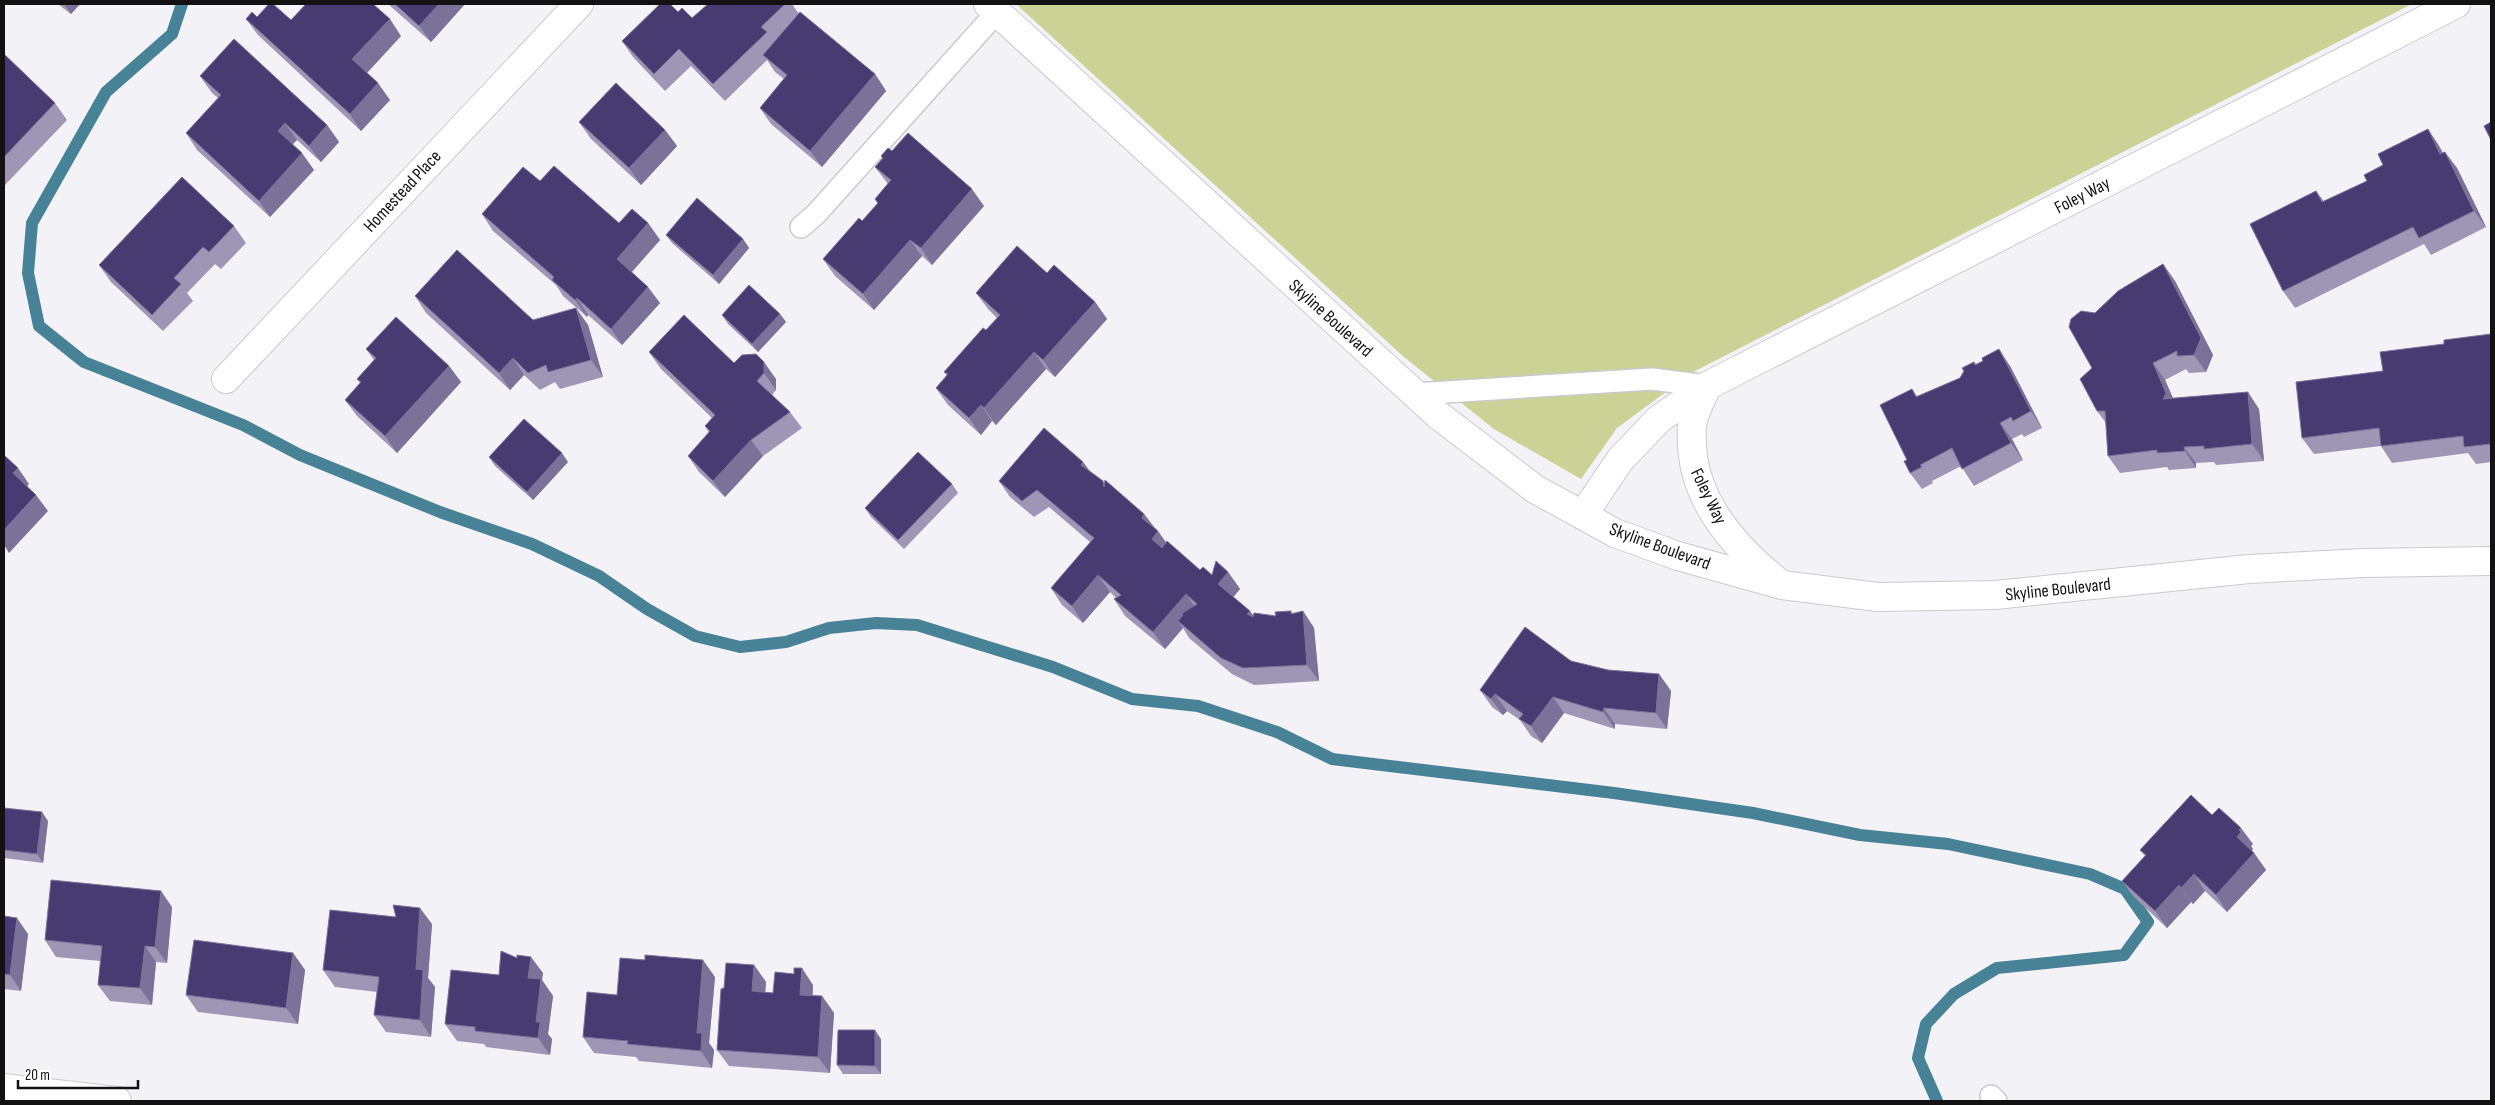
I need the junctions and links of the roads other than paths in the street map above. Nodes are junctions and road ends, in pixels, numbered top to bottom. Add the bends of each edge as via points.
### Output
1 (579, 4) edge
2 (2456, 4) edge
3 (992, 8) edge
4 (801, 227) dead end
5 (226, 379) dead end
6 (1707, 386) junction
7 (1414, 394) junction
8 (1583, 515) junction
9 (2491, 561) edge
10 (1782, 585) junction
11 (4, 1088) edge
12 (117, 1101) edge

1 - 5 street, Homestead Place
2 - 6 street, Foley Way
3 - 4 lane via 816,214
3 - 7 street, Skyline Boulevard
6 - 7 lane via 1652,379
6 - 8 street, Foley Way via 1659,419 1620,460
6 - 10 street, Foley Way via 1692,425 1693,462 1720,524 1760,568
7 - 8 street, Skyline Boulevard via 1535,489
8 - 10 street, Skyline Boulevard via 1615,533 1678,556
9 - 10 street, Skyline Boulevard via 2250,569 1996,595 1878,598
11 - 12 street

